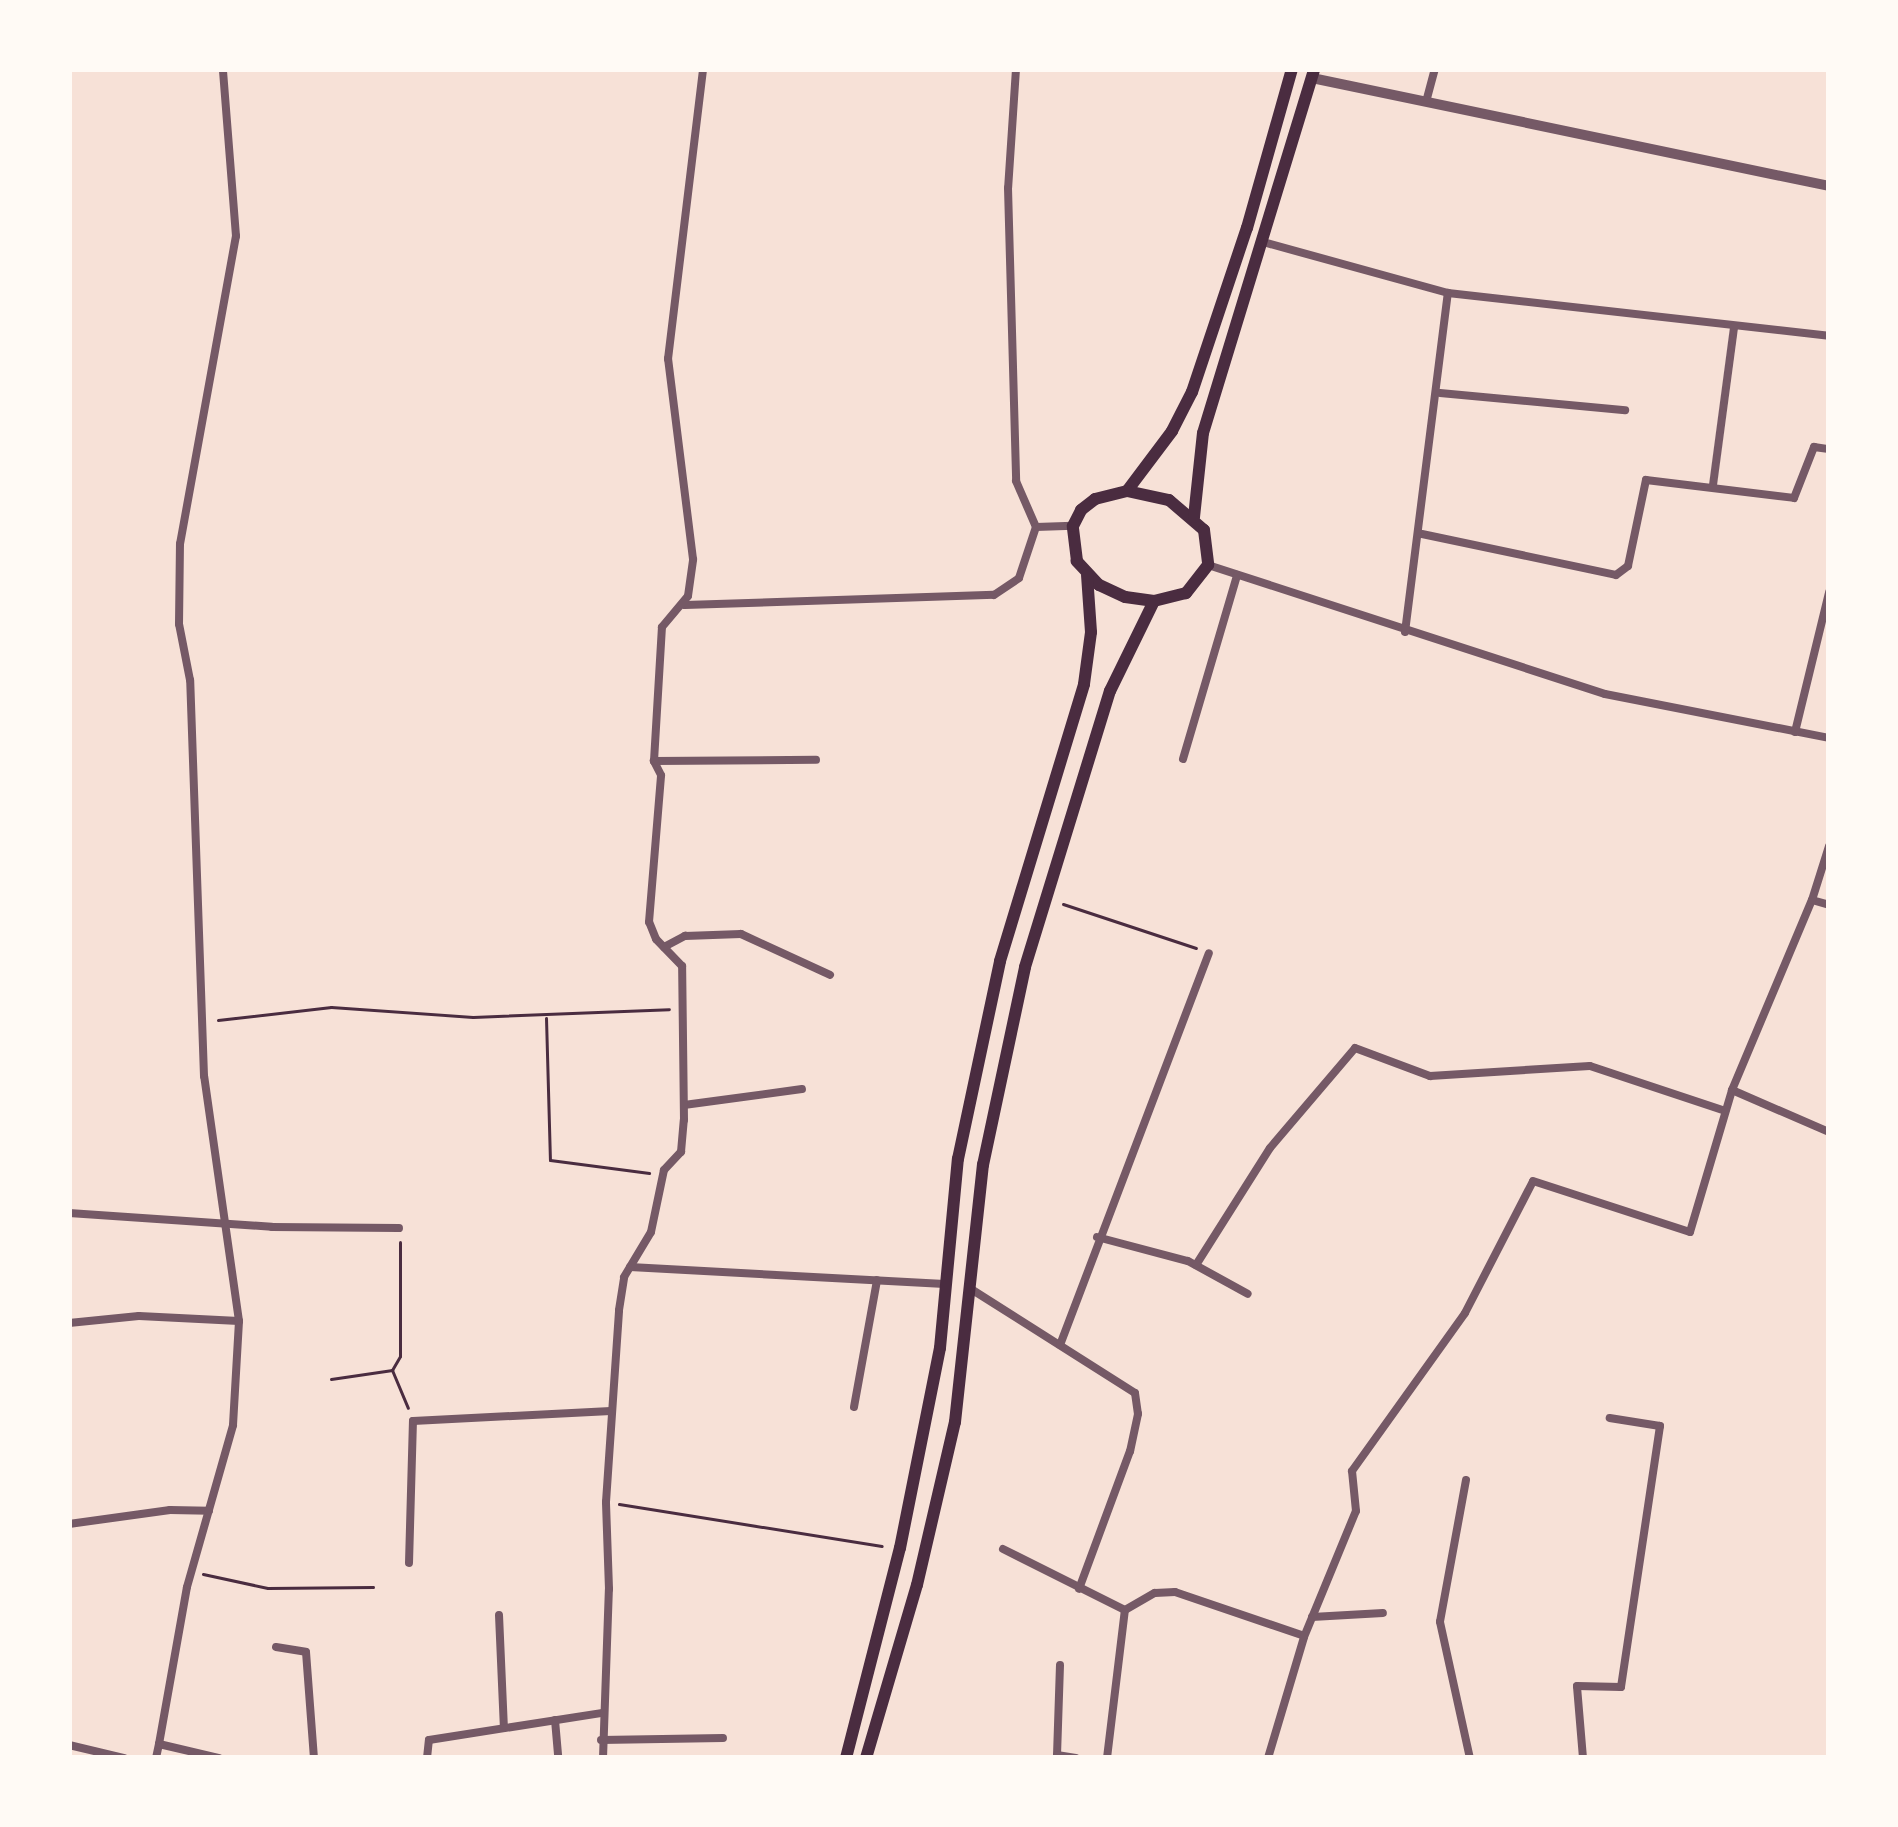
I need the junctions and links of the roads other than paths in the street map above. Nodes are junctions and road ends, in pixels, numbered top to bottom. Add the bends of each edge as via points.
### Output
1 (224, 69) edge
2 (703, 69) edge
3 (1016, 69) edge
4 (1292, 69) edge
5 (1435, 69) edge
6 (1313, 74) edge
7 (1426, 102) junction
8 (1267, 160) junction
9 (1286, 166) junction
10 (1829, 186) edge
11 (1263, 242) junction
12 (1448, 293) junction
13 (1734, 327) junction
14 (1829, 336) edge
15 (1440, 393) junction
16 (1625, 410) dead end
17 (1829, 449) edge
18 (1713, 485) junction
19 (1127, 491) junction
20 (1194, 517) junction
21 (1073, 526) junction
22 (1036, 527) junction
23 (1421, 534) junction
24 (1208, 565) junction
25 (1087, 575) junction
26 (1237, 575) junction
27 (1829, 592) edge
28 (1154, 601) junction
29 (683, 605) junction
30 (1405, 632) junction
31 (1796, 732) junction
32 (1829, 738) edge
33 (1183, 759) dead end
34 (816, 760) dead end
35 (655, 761) junction
36 (1829, 846) edge
37 (1812, 900) junction
38 (1829, 905) edge
39 (664, 947) junction
40 (1209, 953) road end
41 (830, 975) dead end
42 (802, 1089) dead end
43 (1732, 1090) junction
44 (684, 1105) junction
45 (1725, 1111) junction
46 (1829, 1132) edge
47 (69, 1213) edge
48 (227, 1222) junction
49 (399, 1228) road end
50 (1097, 1238) junction
51 (1196, 1265) junction
52 (630, 1268) junction
53 (877, 1280) junction
54 (945, 1283) junction
55 (970, 1288) junction
56 (1248, 1294) dead end
57 (239, 1321) junction
58 (69, 1323) edge
59 (1060, 1345) junction
60 (940, 1348) junction
61 (964, 1352) junction
62 (854, 1407) dead end
63 (611, 1411) junction
64 (1610, 1418) dead end
65 (1466, 1480) dead end
66 (208, 1510) junction
67 (69, 1524) edge
68 (1003, 1549) dead end
69 (410, 1563) dead end
70 (1079, 1589) junction
71 (1125, 1610) junction
72 (1383, 1613) dead end
73 (499, 1615) dead end
74 (1312, 1617) junction
75 (1304, 1636) junction
76 (277, 1647) dead end
77 (1060, 1665) dead end
78 (602, 1713) junction
79 (555, 1720) junction
80 (504, 1728) junction
81 (723, 1738) dead end
82 (602, 1741) junction
83 (159, 1744) junction
84 (69, 1745) edge
85 (124, 1758) edge
86 (156, 1758) edge
87 (219, 1758) edge
88 (314, 1758) edge
89 (427, 1758) edge
90 (558, 1758) edge
91 (603, 1758) edge
92 (846, 1758) edge
93 (866, 1758) edge
94 (1076, 1758) edge
95 (1107, 1758) edge
96 (1268, 1758) edge
97 (1470, 1758) edge
98 (1583, 1758) edge

1 - 48 street via 236,236 180,544 178,624 190,680 211,1148
2 - 29 street via 668,359 692,559
3 - 22 street via 1008,188 1016,481
4 - 8 main road
5 - 7 street
6 - 7 street
6 - 9 main road
7 - 10 street
8 - 9 main road
8 - 19 main road via 1192,392
9 - 11 main road
11 - 12 street
11 - 20 main road via 1203,434
12 - 13 street
12 - 15 street
13 - 14 street
13 - 18 street
15 - 16 street
15 - 23 street
17 - 18 street via 1814,447 1794,498
18 - 23 street via 1646,480 1628,566 1616,575
19 - 20 main road via 1156,494
19 - 21 main road via 1095,499
20 - 24 main road via 1210,548
21 - 22 street
21 - 25 main road
22 - 29 street via 1019,578 994,595
23 - 30 street
24 - 26 street
24 - 28 main road via 1186,593
25 - 28 main road via 1125,597
25 - 54 main road via 1084,684 1000,961 958,1159
26 - 30 street
26 - 33 street
27 - 31 street
28 - 55 main road via 1110,691 1044,898 983,1165
29 - 35 street via 662,627
30 - 31 street via 1639,701
31 - 32 street
34 - 35 street
35 - 39 street via 661,775 649,922
36 - 37 street
37 - 38 street
37 - 43 street
39 - 41 street via 685,936 741,934
39 - 44 street via 682,967
40 - 50 street
42 - 44 street
43 - 45 street
43 - 46 street
44 - 52 street via 681,1152 663,1175 651,1232
45 - 51 street via 1590,1066 1430,1076 1355,1048 1270,1148
45 - 74 street via 1690,1232 1533,1181 1465,1313 1352,1471 1356,1510
47 - 48 street
48 - 49 street
48 - 57 street
50 - 51 street
50 - 59 street
51 - 56 street
52 - 53 street
52 - 63 street
53 - 54 street
53 - 62 street
54 - 60 main road
55 - 59 street
55 - 61 main road
57 - 58 street via 140,1316
57 - 66 street via 233,1425
59 - 70 street via 1135,1393 1138,1414
60 - 61 main road
60 - 92 main road
61 - 93 main road via 917,1585
63 - 69 street via 413,1421
63 - 78 street
64 - 98 street via 1660,1426 1621,1688 1577,1686
65 - 97 street via 1441,1622
66 - 67 street
66 - 83 street
68 - 70 street
70 - 71 street
71 - 75 street via 1175,1592
71 - 95 street
72 - 74 street
73 - 80 street
74 - 75 street
75 - 96 street
76 - 88 street via 306,1652
77 - 94 street via 1057,1755
78 - 79 street
78 - 82 street
79 - 80 street
79 - 90 street
80 - 89 street via 429,1741
81 - 82 street
82 - 91 street
83 - 86 street
83 - 87 street
84 - 85 street

